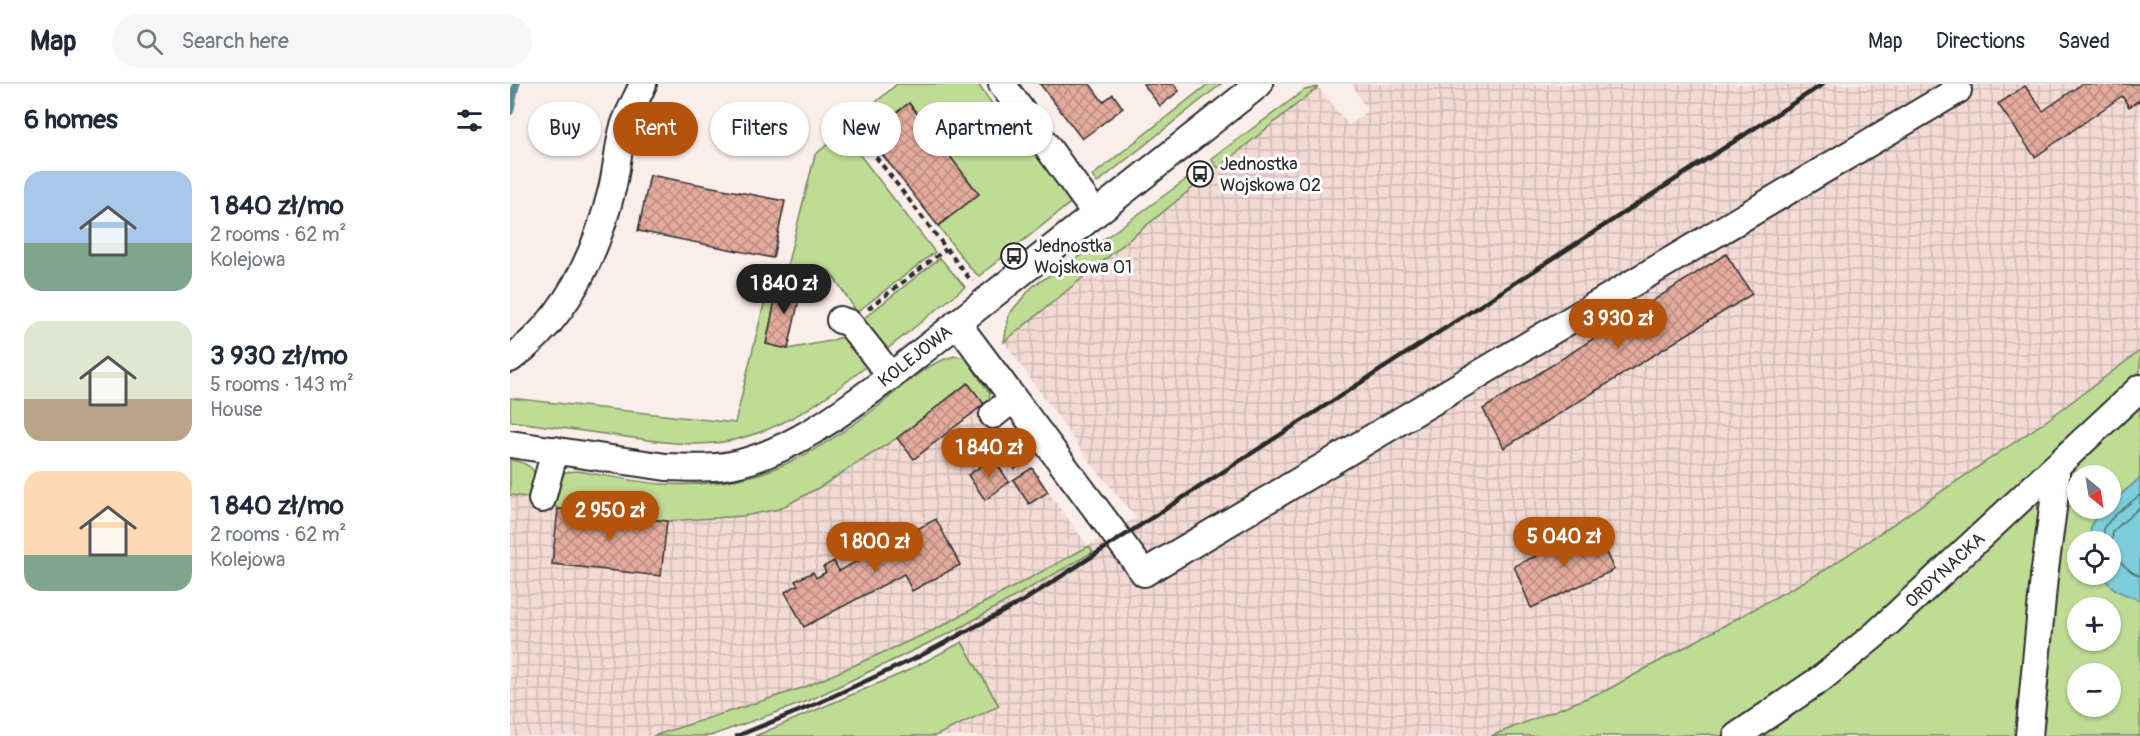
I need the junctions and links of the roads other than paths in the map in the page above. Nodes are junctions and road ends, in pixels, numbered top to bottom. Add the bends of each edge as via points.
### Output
1 (643, 84) edge
2 (1002, 84) edge
3 (1259, 84) edge
4 (1958, 90) dead end
5 (1095, 213) junction
6 (846, 323) road end
7 (957, 323) junction
8 (510, 359) edge
9 (891, 376) junction
10 (2140, 388) edge
11 (1013, 399) junction
12 (993, 415) dead end
13 (510, 444) edge
14 (555, 450) junction
15 (2056, 467) junction
16 (542, 499) dead end
17 (1737, 736) edge
18 (2029, 736) edge

1 - 8 street via 624,128 612,192 592,255 545,327
2 - 5 street
3 - 5 street, KOLEJOWA
4 - 11 street via 1144,573
5 - 7 street, KOLEJOWA
6 - 9 street
7 - 9 street, KOLEJOWA
7 - 11 street
9 - 14 street, KOLEJOWA via 843,412 790,444 739,463 666,467
10 - 15 street, ORDYNACKA
11 - 12 street
13 - 14 street, KOLEJOWA
14 - 16 street
15 - 17 street, ORDYNACKA via 1877,633 1822,678
15 - 18 street

